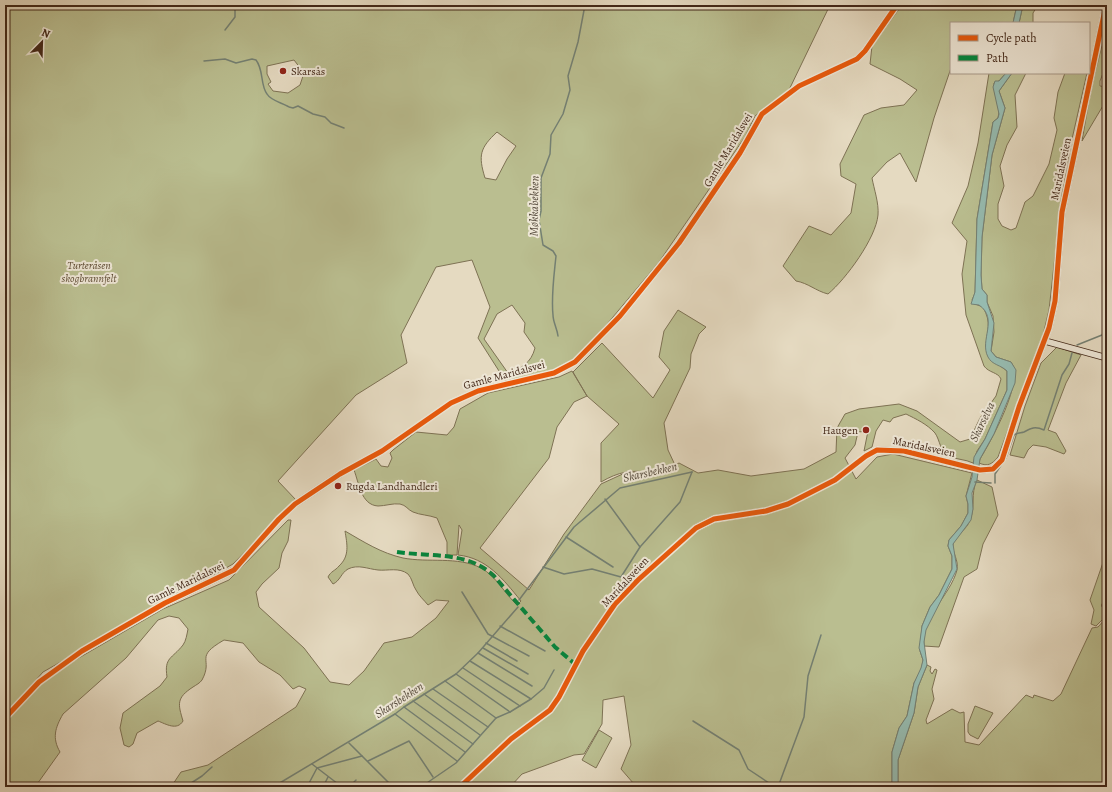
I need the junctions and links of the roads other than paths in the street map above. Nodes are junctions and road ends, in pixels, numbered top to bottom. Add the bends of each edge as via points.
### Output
1 (897, 5) edge
2 (1106, 5) edge
3 (1045, 341) junction
4 (1107, 358) edge
5 (5, 718) edge
6 (460, 787) edge

1 - 5 street, Gamle Maridalsvei via 857,59 799,86 762,114 682,239 620,316 575,362 554,373 478,391 451,403 382,451 340,474 295,504 234,570 165,603 82,651 39,682
2 - 3 street, Maridalsveien via 1062,212 1055,301
3 - 4 street
3 - 6 street, Maridalsveien via 1019,406 1002,460 993,469 980,470 900,451 878,450 866,456 839,478 788,504 766,511 714,519 696,528 620,599 583,651 550,710 511,738

